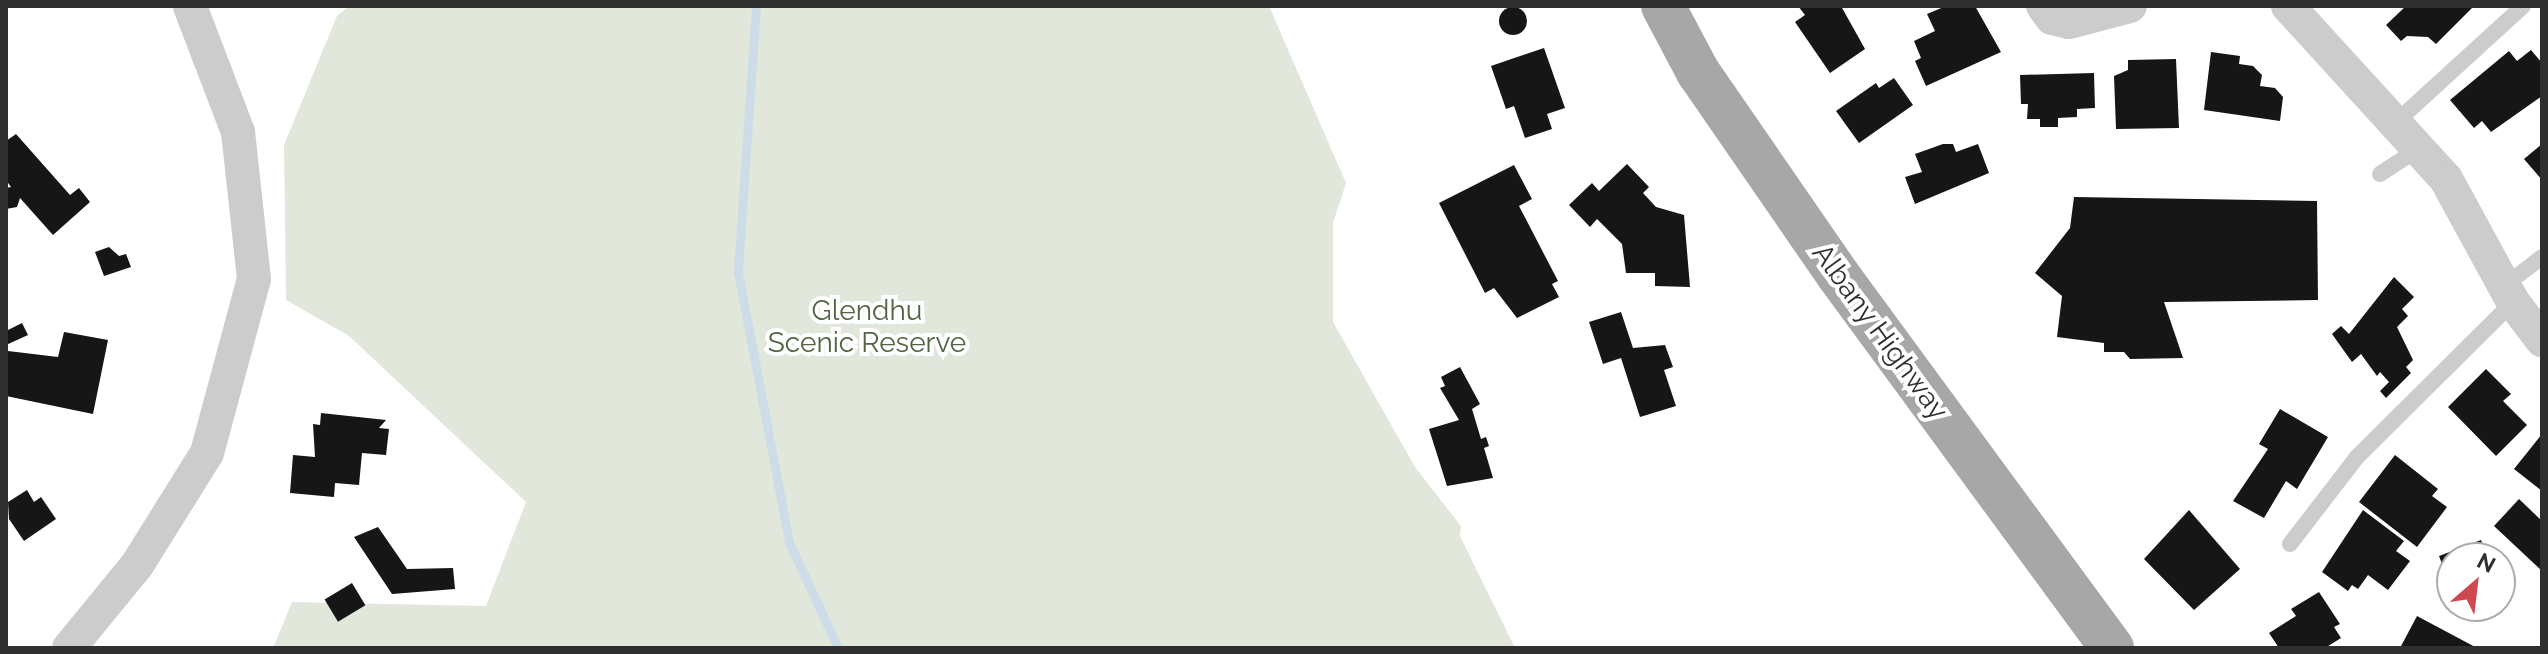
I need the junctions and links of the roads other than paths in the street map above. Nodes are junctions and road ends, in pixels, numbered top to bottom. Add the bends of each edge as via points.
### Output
1 (190, 6) edge
2 (1663, 6) edge
3 (2043, 6) edge
4 (2130, 6) edge
5 (2288, 6) edge
6 (2523, 6) edge
7 (2395, 123) junction
8 (2418, 149) junction
9 (2380, 174) dead end
10 (2542, 257) edge
11 (2508, 294) junction
12 (2542, 340) edge
13 (2290, 544) dead end
14 (69, 648) edge
15 (2112, 648) edge

1 - 14 street via 238,132 254,279 207,453 137,565
2 - 15 main road, Albany Highway via 1698,72 1845,286
3 - 4 street via 2052,18 2069,22
5 - 7 street
6 - 7 lane
7 - 8 street
8 - 9 lane
8 - 11 street via 2464,204
10 - 11 lane
11 - 12 street
11 - 13 lane via 2357,457

